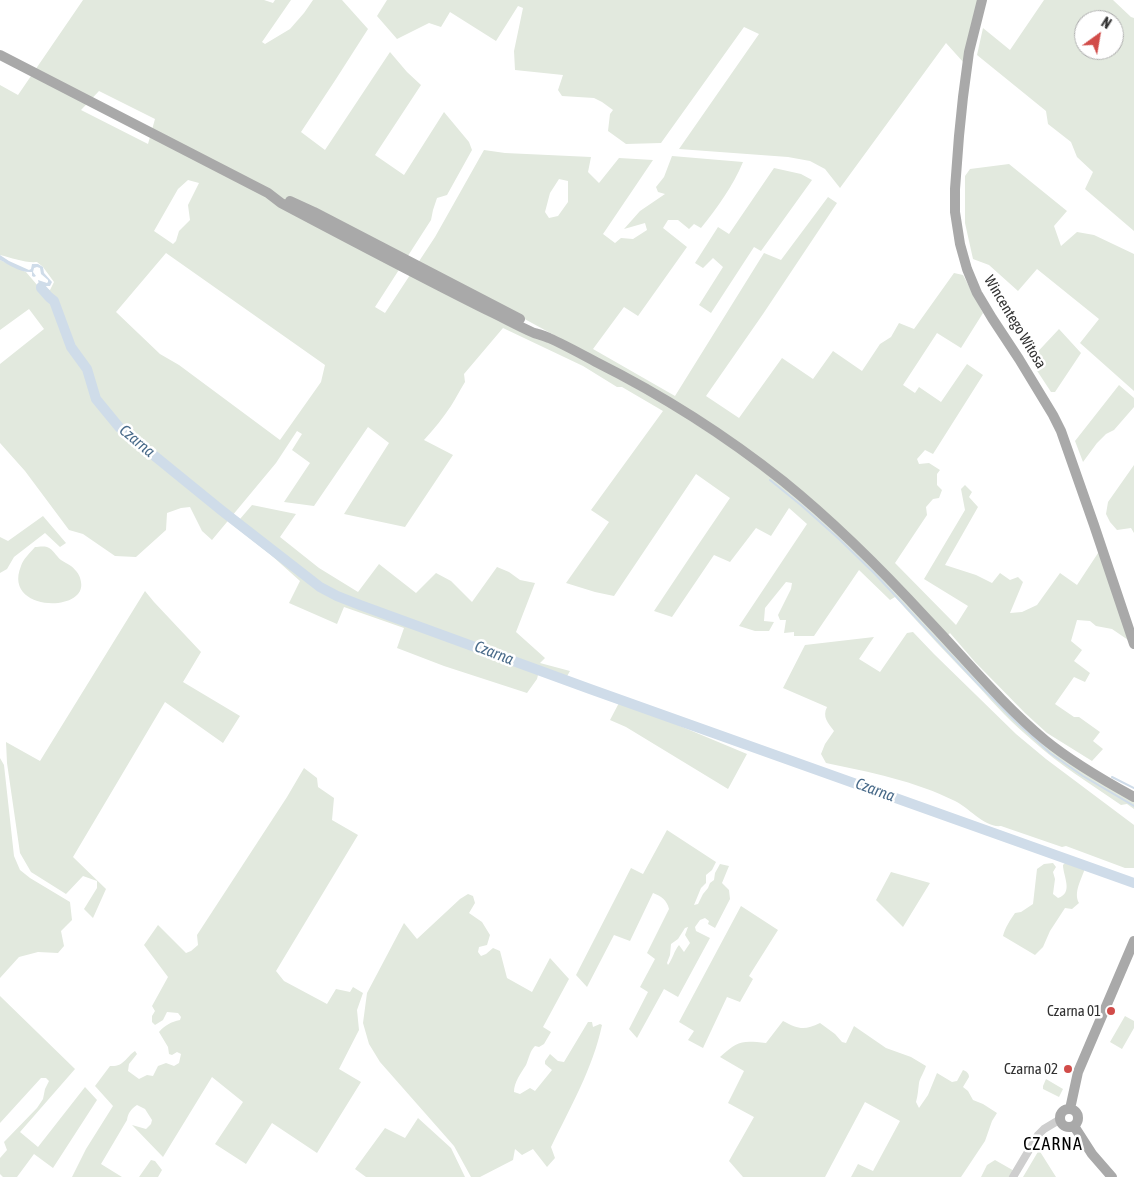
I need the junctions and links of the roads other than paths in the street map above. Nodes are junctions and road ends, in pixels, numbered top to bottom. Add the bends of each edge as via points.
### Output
1 (982, 0) edge
2 (0, 55) edge
3 (1134, 644) edge
4 (1134, 797) edge
5 (1134, 941) edge
6 (1070, 1109) junction
7 (1060, 1120) junction
8 (1074, 1126) junction
9 (1013, 1177) edge
10 (1112, 1177) edge

1 - 3 main road, Wincentego Witosa via 969,52 959,136 955,212 960,244 977,293 1061,431
2 - 4 main road via 404,267 607,368 664,399 732,443 783,481 873,562 1025,722 1080,765
5 - 6 main road via 1078,1072
6 - 7 main road via 1060,1114
6 - 8 main road via 1078,1115
7 - 8 main road via 1065,1127
7 - 9 street via 1038,1135
8 - 10 main road

